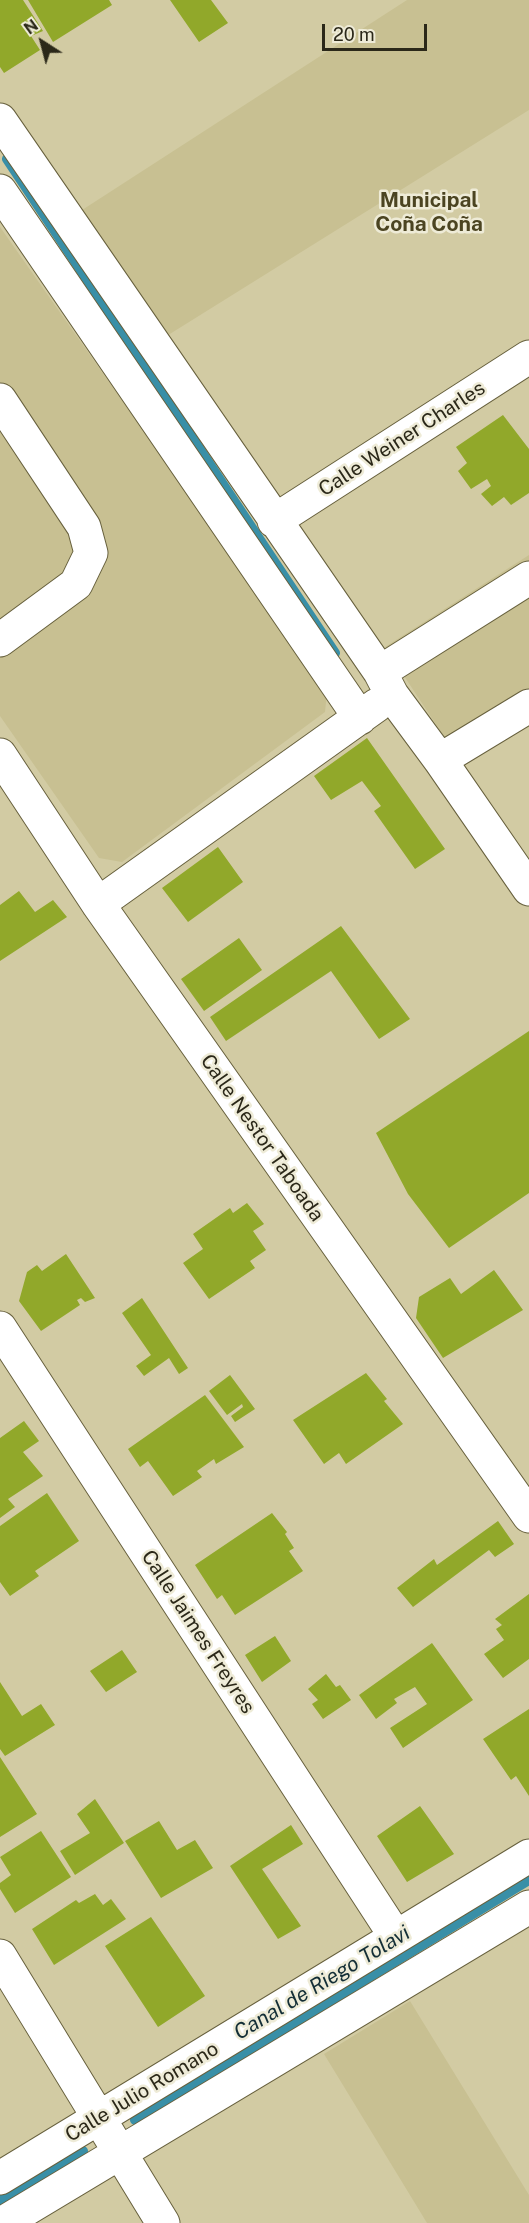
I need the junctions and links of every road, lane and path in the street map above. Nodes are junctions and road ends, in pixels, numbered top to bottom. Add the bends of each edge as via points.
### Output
1 (0, 120) edge
2 (0, 190) edge
3 (529, 357) edge
4 (0, 400) edge
5 (274, 521) junction
6 (529, 578) edge
7 (0, 640) edge
8 (386, 683) junction
9 (529, 706) edge
10 (360, 718) junction
11 (0, 755) edge
12 (440, 760) junction
13 (529, 889) edge
14 (98, 904) junction
15 (0, 1328) edge
16 (529, 1516) edge
17 (529, 1856) edge
18 (529, 1907) edge
19 (396, 1937) junction
20 (0, 1956) edge
21 (99, 2118) junction
22 (119, 2154) junction
23 (0, 2178) edge
24 (3, 2223) edge
25 (163, 2223) edge

1 - 5 street
2 - 10 street
3 - 5 street, Calle Weiner Charles
4 - 7 street via 84,527 91,553 76,584
5 - 8 street
6 - 8 street
8 - 10 street
8 - 12 street
9 - 12 street
10 - 14 street
11 - 14 street, Calle Nestor Taboada
12 - 13 street
14 - 16 street, Calle Nestor Taboada
15 - 19 street, Calle Jaimes Freyres
17 - 19 street, Calle Julio Romano
18 - 22 street, Calle Julio Romano
19 - 21 street, Calle Julio Romano
20 - 21 street
21 - 22 street
21 - 23 street, Calle Julio Romano
22 - 24 street, Calle Julio Romano
22 - 25 street

